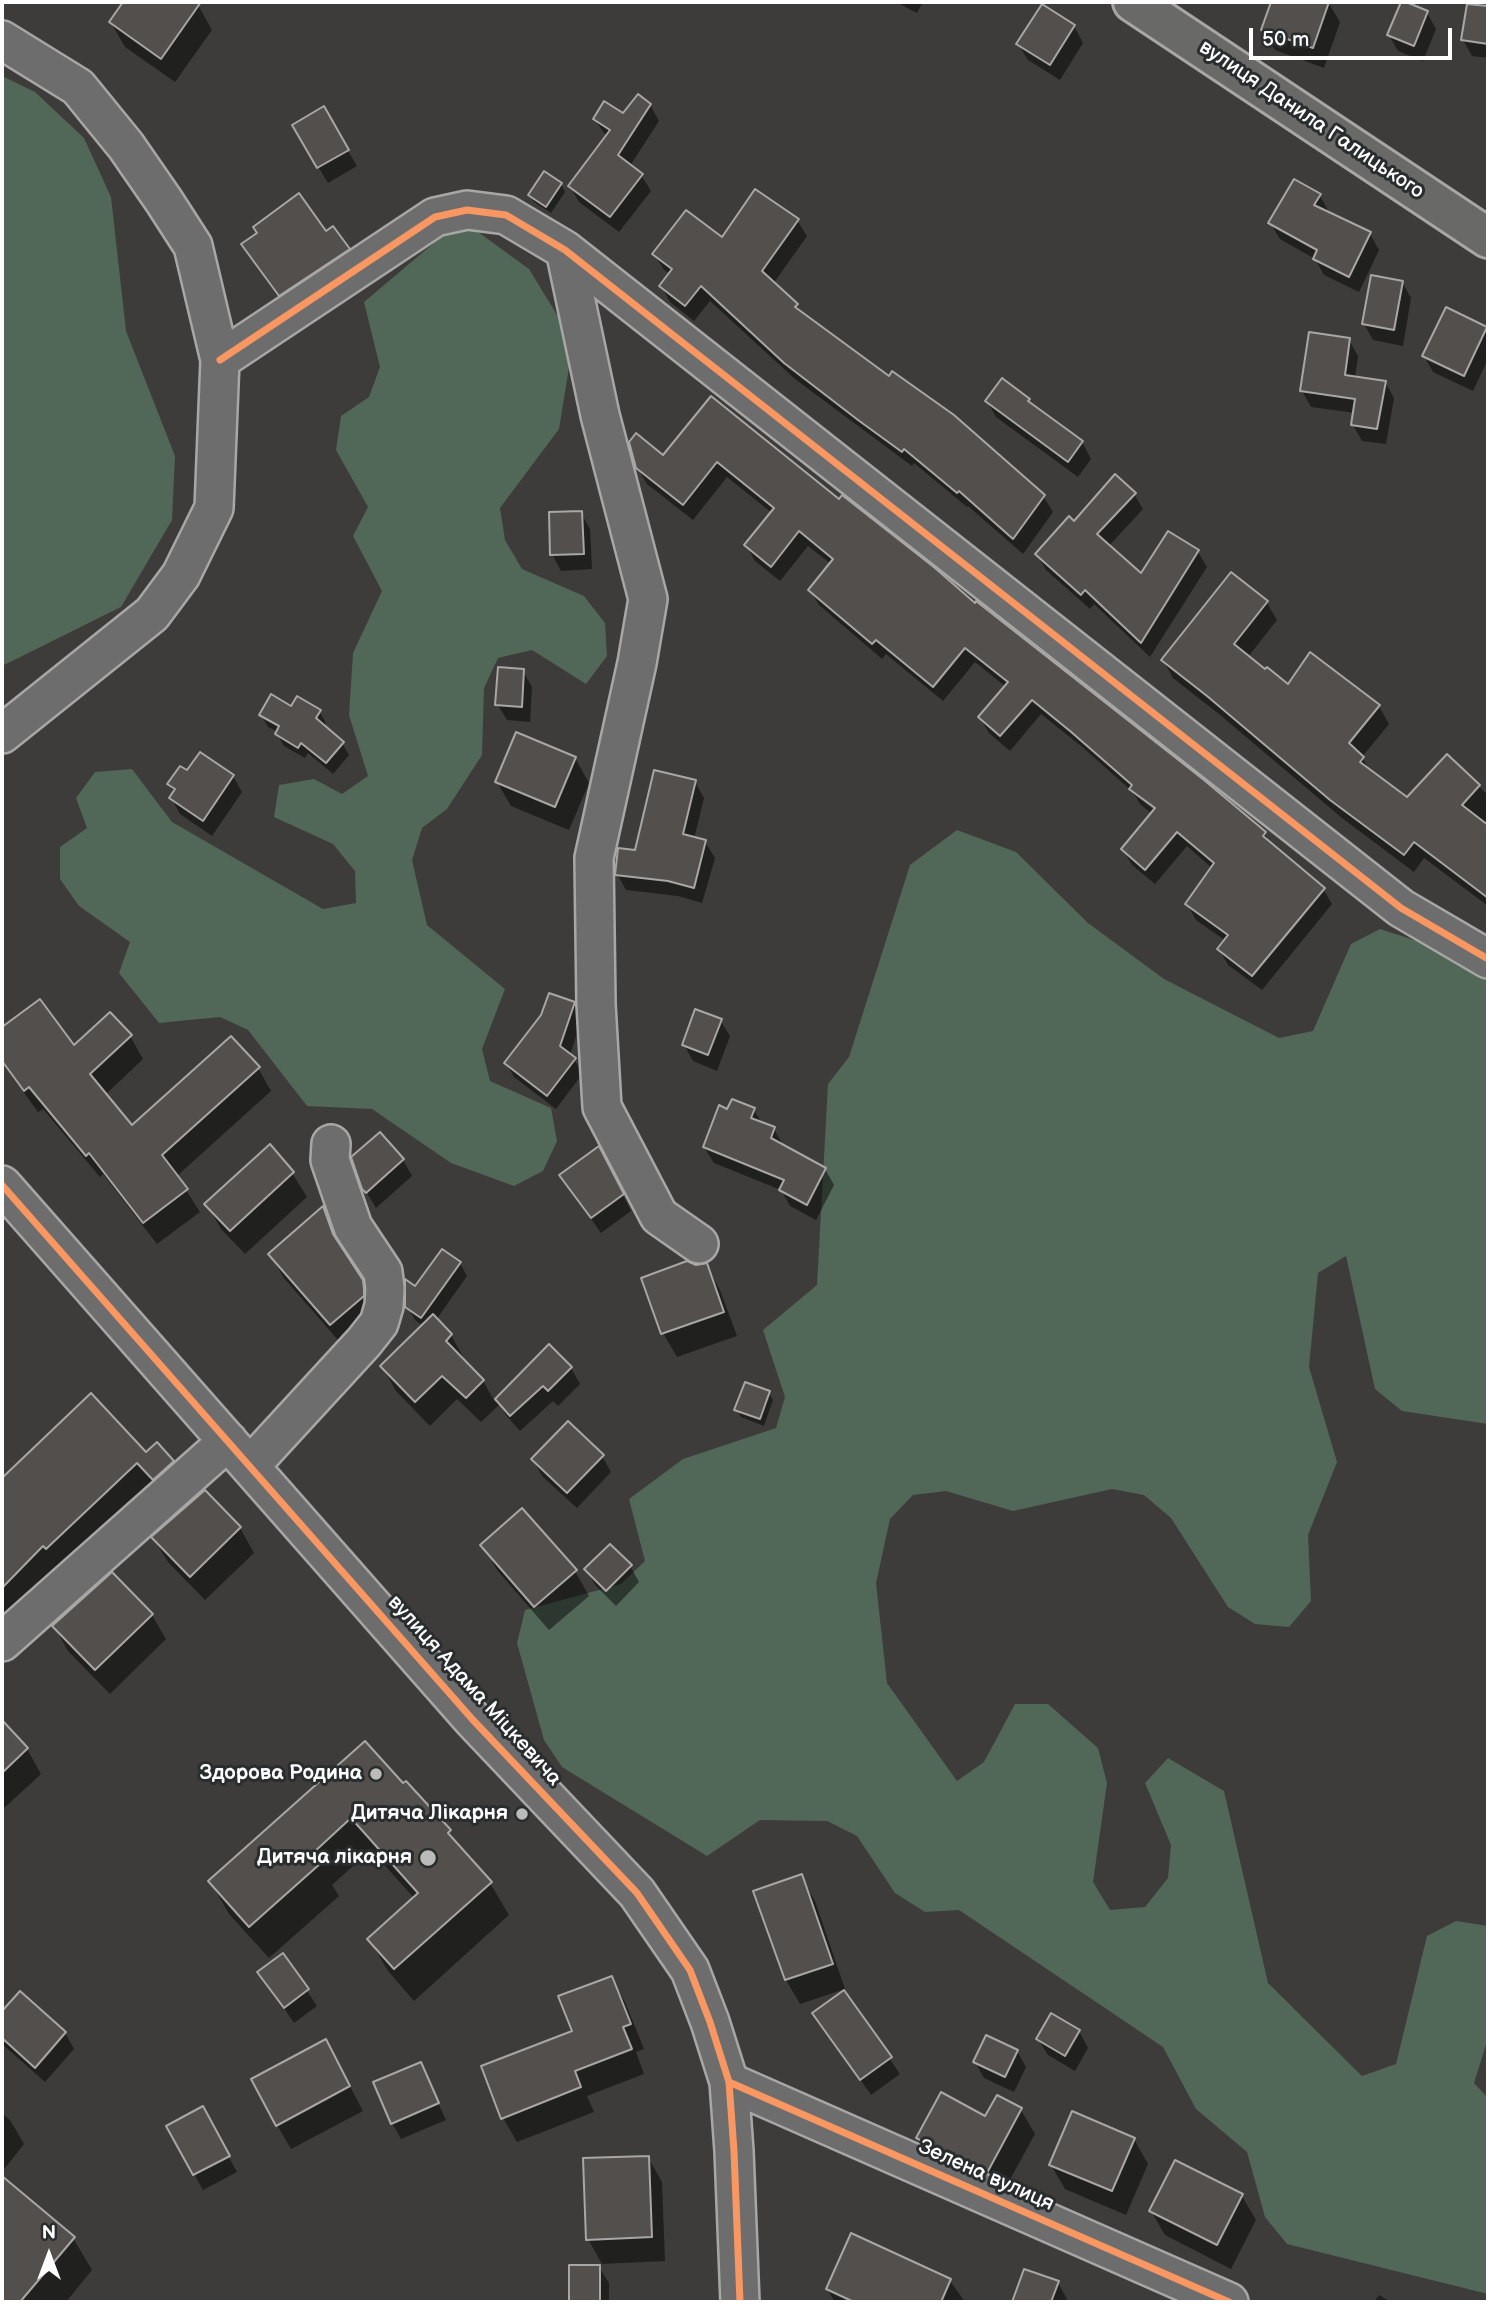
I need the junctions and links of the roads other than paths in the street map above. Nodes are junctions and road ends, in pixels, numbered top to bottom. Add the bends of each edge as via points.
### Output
1 (1133, 2) edge
2 (2, 40) edge
3 (1488, 238) edge
4 (565, 250) junction
5 (220, 360) junction
6 (2, 734) edge
7 (1488, 959) edge
8 (331, 1144) dead end
9 (5, 1200) edge
10 (699, 1244) dead end
11 (239, 1454) junction
12 (2, 1643) edge
13 (729, 2082) junction
14 (740, 2302) edge
15 (1229, 2302) edge

1 - 3 main road, вулиця Данила Галицького
2 - 5 street via 78,87 157,190 193,246
4 - 5 street via 506,215 467,210 435,216
4 - 7 street via 1401,908
4 - 10 street via 600,415 648,599 594,858 602,1107 659,1216
5 - 6 street via 214,508 181,575 152,614
8 - 11 street via 330,1160 353,1227 383,1272 384,1306 379,1323 364,1342
9 - 11 street, вулиця Адама Міцкевича
11 - 12 street
11 - 13 street, вулиця Адама Міцкевича via 473,1720 637,1893 690,1970
13 - 14 street, вулиця Адама Міцкевича
13 - 15 street, Зелена вулиця

